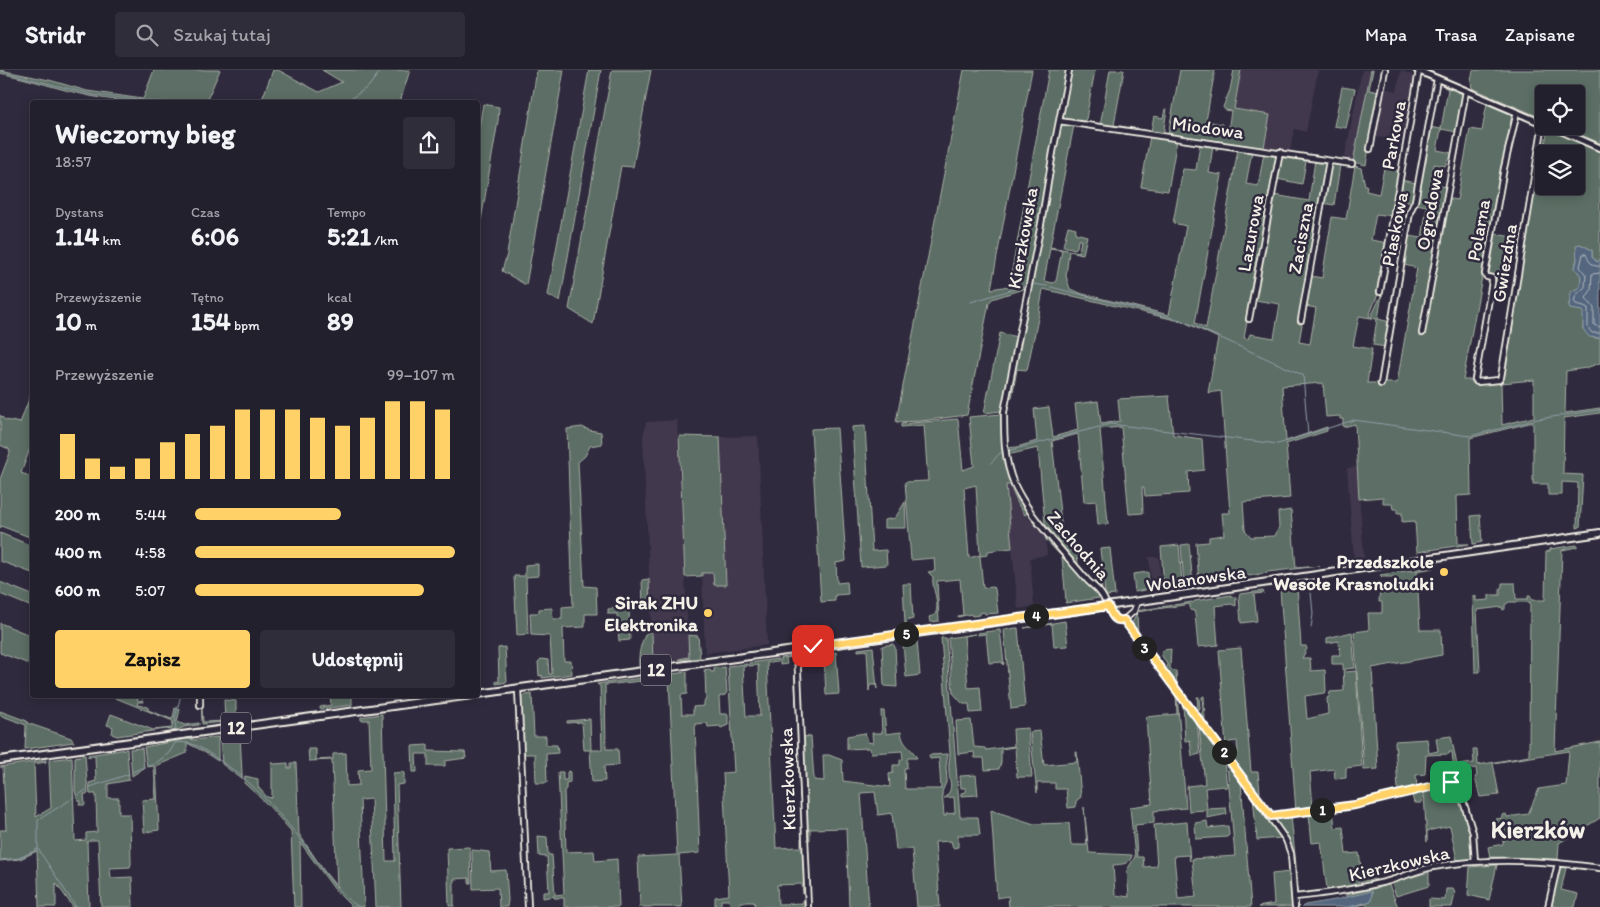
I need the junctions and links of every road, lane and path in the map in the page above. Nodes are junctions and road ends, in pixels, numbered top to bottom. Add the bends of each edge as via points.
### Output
1 (1069, 70) edge
2 (1385, 70) edge
3 (1418, 70) edge
4 (1437, 79) junction
5 (1466, 91) junction
6 (1516, 112) junction
7 (1059, 120) junction
8 (1535, 120) edge
9 (1541, 135) edge
10 (1571, 135) edge
11 (1600, 148) edge
12 (1370, 149) dead end
13 (1280, 152) junction
14 (1329, 160) junction
15 (1352, 164) dead end
16 (1380, 292) dead end
17 (1250, 319) dead end
18 (1301, 320) dead end
19 (1422, 333) dead end
20 (1475, 379) joint
21 (1382, 384) dead end
22 (1004, 412) joint
23 (1600, 534) edge
24 (1136, 602) junction
25 (1108, 606) junction
26 (1124, 620) junction
27 (797, 649) junction
28 (518, 689) junction
29 (480, 694) edge
30 (200, 698) edge
31 (450, 698) edge
32 (200, 705) dead end
33 (0, 760) edge
34 (1271, 816) junction
35 (1475, 862) junction
36 (1558, 863) junction
37 (1600, 868) edge
38 (1295, 897) junction
39 (528, 907) edge
40 (808, 907) edge
41 (1295, 907) edge
42 (1548, 907) edge

1 - 7 street, Kierzkowska
2 - 12 street
3 - 4 street
3 - 16 street, Parkowa
4 - 5 street
4 - 21 street, Piaskowa via 1415,201 1410,212
5 - 6 street
5 - 19 street, Ogrodowa
6 - 8 street
6 - 20 street, Polarna via 1485,274 1492,278 1492,282
7 - 13 street, Miodowa
7 - 22 street, Kierzkowska
9 - 20 street, Gwiezdna via 1501,377 1496,381 1477,382
10 - 11 street
13 - 14 street, Miodowa
13 - 17 street, Lazurowa
14 - 15 street, Miodowa
14 - 18 street, Zaciszna
22 - 25 street, Zachodnia via 1005,455 1021,497
23 - 24 main road, Wolanowska / 12
24 - 25 main road, Wolanowska / 12
24 - 26 street via 1134,612
25 - 26 street, Zachodnia via 1114,618
25 - 27 main road, Wolanowska / 12
26 - 34 street, Zachodnia
27 - 28 main road, 12
27 - 40 street, Kierzkowska
28 - 29 main road, 12
28 - 39 street
30 - 32 street
31 - 33 main road, 12
34 - 35 street via 1335,808 1448,782 1459,788 1472,833
34 - 38 street, Zachodnia via 1290,848
35 - 36 street, Kierzkowska
35 - 38 street, Kierzkowska via 1427,868 1344,891
36 - 37 street, Kierzkowska
36 - 42 street
38 - 41 street, Zachodnia

